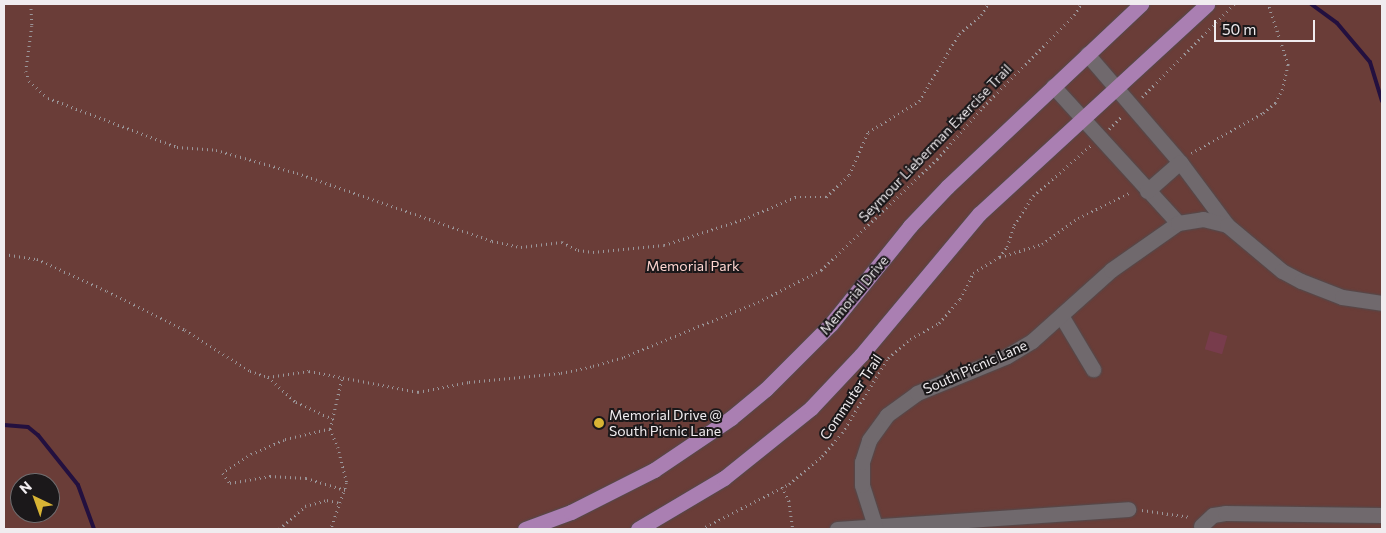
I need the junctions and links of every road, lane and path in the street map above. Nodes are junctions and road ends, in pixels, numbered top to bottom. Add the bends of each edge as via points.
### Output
1 (32, 4) edge
2 (988, 4) edge
3 (1081, 4) edge
4 (1141, 4) edge
5 (1207, 4) edge
6 (1234, 4) edge
7 (1268, 4) edge
8 (1087, 54) junction
9 (1053, 86) junction
10 (1117, 86) junction
11 (1142, 97) dead end
12 (1127, 111) dead end
13 (1083, 118) junction
14 (1110, 128) dead end
15 (1093, 144) dead end
16 (1180, 162) junction
17 (1147, 191) junction
18 (1178, 223) junction
19 (1227, 225) junction
20 (4, 254) edge
21 (999, 257) junction
22 (1382, 303) edge
23 (1062, 317) junction
24 (1093, 369) dead end
25 (268, 377) junction
26 (342, 377) junction
27 (333, 419) junction
28 (330, 429) junction
29 (782, 487) junction
30 (345, 490) junction
31 (340, 503) junction
32 (1128, 509) joint
33 (1382, 515) edge
34 (1201, 526) joint
35 (793, 528) dead end
36 (876, 528) edge
37 (279, 529) edge
38 (331, 529) edge
39 (525, 529) edge
40 (638, 529) edge
41 (701, 529) edge
42 (837, 529) edge

1 - 2 path via 26,71 28,81 48,98 177,146 216,150 298,173 492,241 521,247 554,241 593,252 664,245 744,219 795,197 826,197 849,175 868,132 919,101 959,34 982,15
3 - 26 path, Seymour Lieberman Exercise Trail via 1074,16 892,204 821,270 793,286 624,356 561,373 469,382 418,392
4 - 8 main road, Memorial Drive
5 - 10 main road
6 - 11 path
7 - 16 path via 1288,65 1282,90 1263,113 1216,136
8 - 9 main road, Memorial Drive
8 - 10 street, South Picnic Lane
9 - 13 street
9 - 39 main road, Memorial Drive via 928,207 831,324 766,389 731,418 654,470 571,512
10 - 13 main road
10 - 16 street, South Picnic Lane
12 - 14 path
13 - 17 street
13 - 40 main road via 979,214 862,355 811,408 724,478
15 - 21 path, Commuter Trail via 1022,209 1007,247
16 - 17 street
16 - 19 street, South Picnic Lane
17 - 18 street
17 - 21 path via 1129,192 1078,218 1042,244
18 - 19 street, South Picnic Lane via 1203,219
18 - 23 street, South Picnic Lane via 1111,270
19 - 22 street, South Picnic Lane via 1282,271 1301,281 1342,297
20 - 25 path, Seymour Lieberman Exercise Trail via 37,259 107,290 185,330 250,372
21 - 29 path, Commuter Trail via 973,273 960,299 938,323 888,358 842,432 822,456
23 - 24 street
23 - 36 street, South Picnic Lane via 1018,350 917,392 888,415 869,440 862,462 862,485
25 - 26 path, Seymour Lieberman Exercise Trail via 309,372
25 - 27 path via 296,402
26 - 27 path
27 - 28 path
28 - 30 path via 347,483
28 - 30 path via 284,440 252,454 223,473 230,484 270,476 306,478
29 - 35 path via 789,501
29 - 41 path, Commuter Trail
30 - 31 path
31 - 37 path via 327,500 305,506
31 - 38 path
32 - 34 path via 1188,516
32 - 36 street
33 - 34 street via 1225,513 1213,515
36 - 42 street

